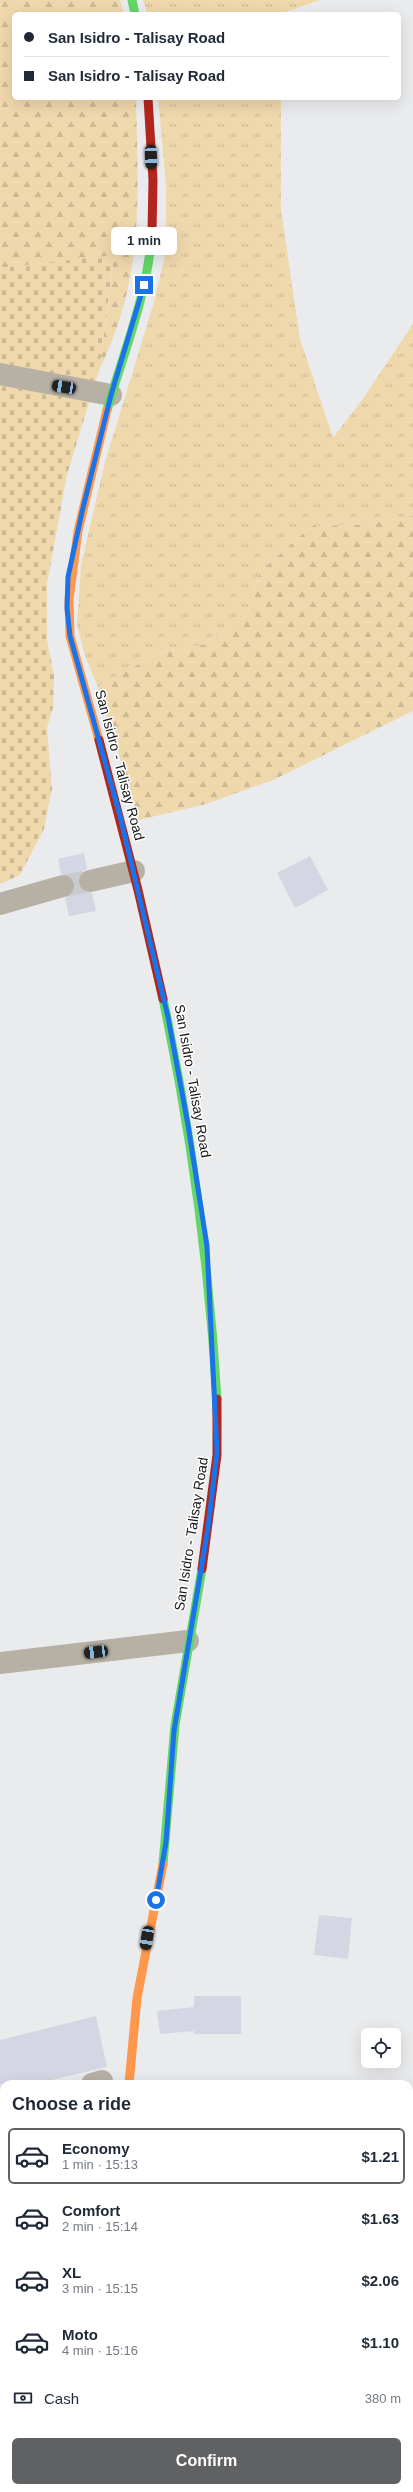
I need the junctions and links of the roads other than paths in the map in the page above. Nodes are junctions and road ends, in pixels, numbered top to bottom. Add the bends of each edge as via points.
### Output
1 (132, 0) edge
2 (135, 12) edge
3 (148, 100) edge
4 (0, 374) edge
5 (111, 395) junction
6 (134, 871) junction
7 (90, 881) tunnel mouth
8 (63, 886) tunnel mouth
9 (0, 904) edge
10 (188, 1641) junction
11 (0, 1663) edge
12 (129, 2080) edge

1 - 2 street
3 - 5 street, San Isidro - Talisay Road via 152,186 149,261
4 - 5 street
5 - 6 street, San Isidro - Talisay Road via 68,577 67,608 70,636
6 - 7 street
6 - 10 street, San Isidro - Talisay Road via 170,1025 207,1246 217,1452 208,1528
8 - 9 street
10 - 11 street
10 - 12 street, San Isidro - Talisay Road via 174,1731 166,1842 136,2006

